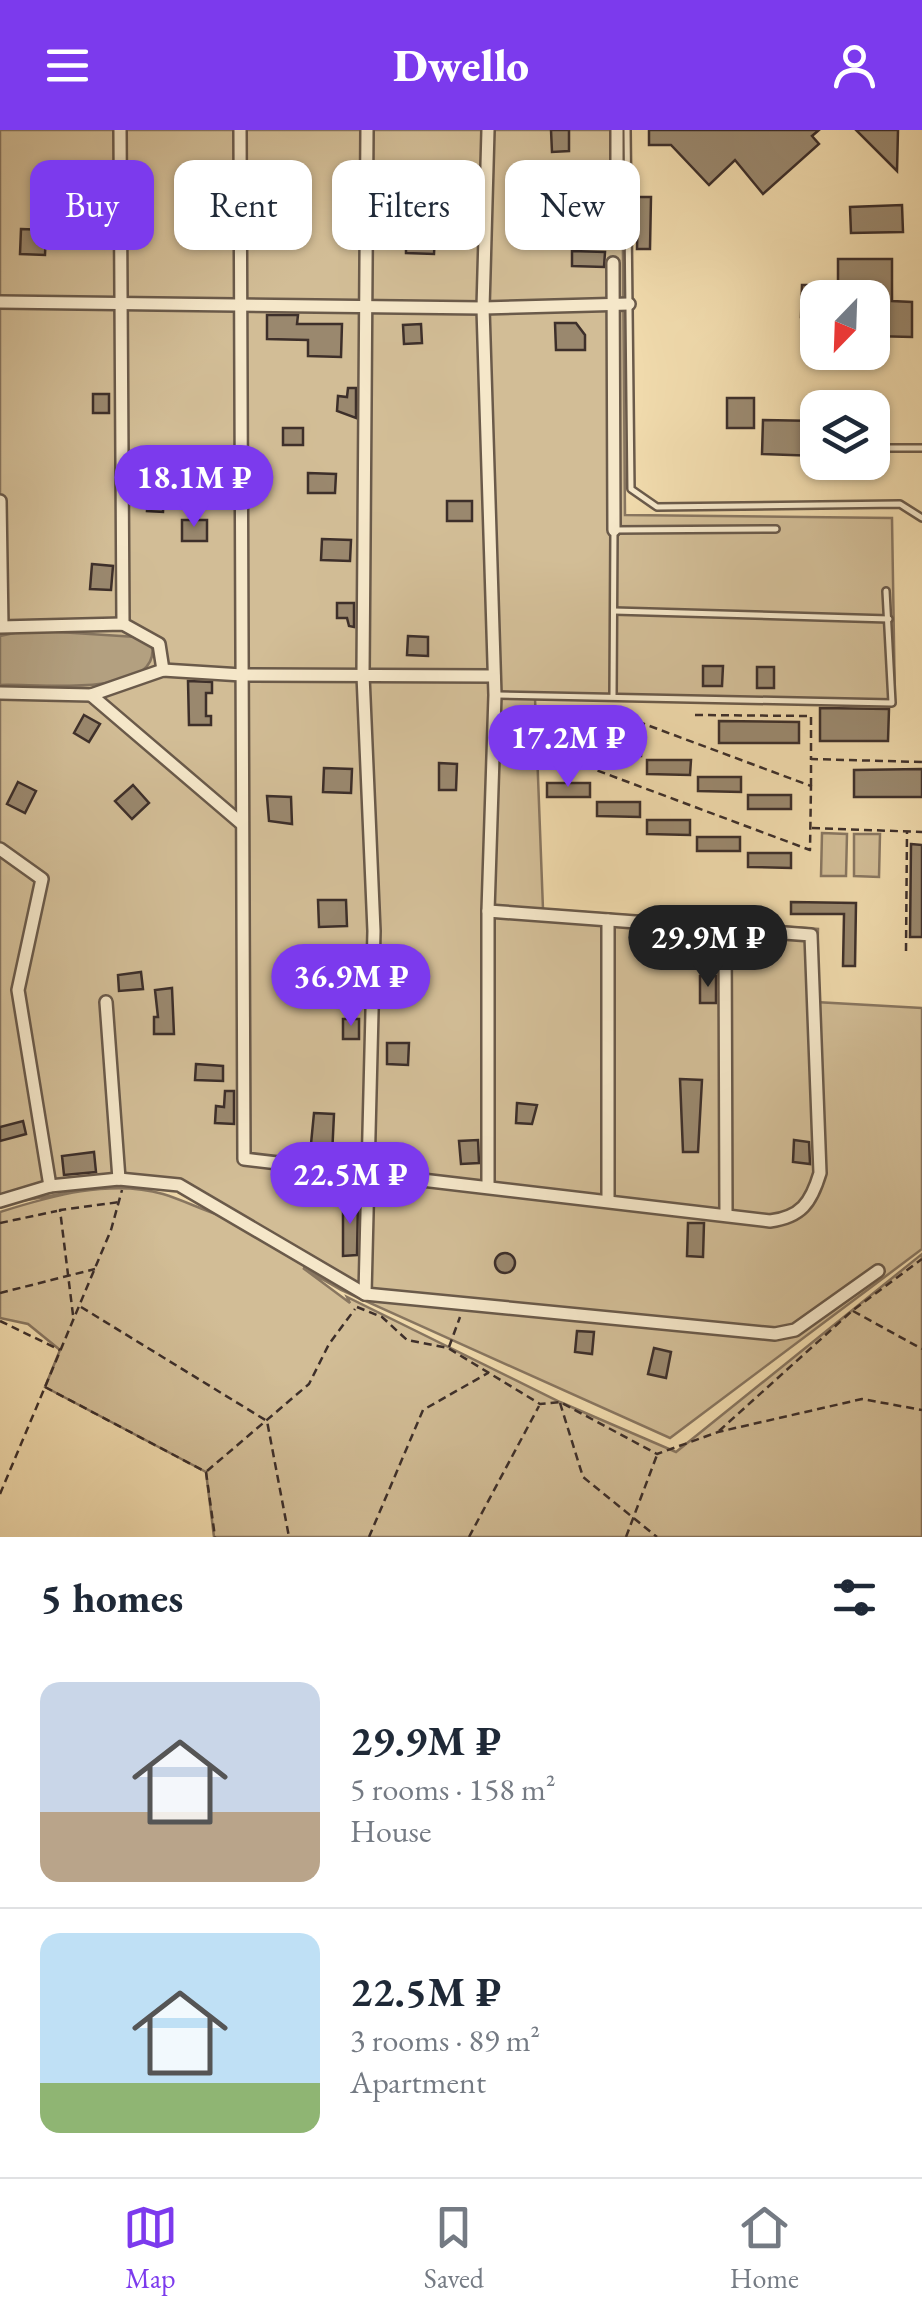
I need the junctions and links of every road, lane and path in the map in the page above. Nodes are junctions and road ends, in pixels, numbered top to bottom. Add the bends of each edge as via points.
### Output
1 (120, 130) edge
2 (240, 130) edge
3 (367, 130) edge
4 (488, 130) edge
5 (622, 135) edge
6 (621, 160) edge
7 (613, 262) dead end
8 (0, 302) edge
9 (120, 304) junction
10 (628, 304) junction
11 (240, 305) junction
12 (614, 305) junction
13 (363, 306) junction
14 (483, 308) junction
15 (890, 448) edge
16 (922, 448) edge
17 (0, 502) edge
18 (922, 518) edge
19 (776, 528) dead end
20 (614, 530) junction
21 (886, 591) dead end
22 (614, 611) junction
23 (890, 619) junction
24 (122, 624) junction
25 (1, 627) edge
26 (163, 670) junction
27 (242, 675) junction
28 (362, 675) junction
29 (494, 676) junction
30 (0, 693) edge
31 (91, 695) junction
32 (495, 695) junction
33 (613, 696) junction
34 (612, 712) dead end
35 (695, 715) dead end
36 (561, 757) dead end
37 (811, 759) junction
38 (922, 762) edge
39 (811, 786) junction
40 (242, 824) junction
41 (810, 828) junction
42 (907, 832) junction
43 (922, 832) edge
44 (0, 849) edge
45 (488, 911) junction
46 (608, 920) junction
47 (726, 928) junction
48 (906, 951) dead end
49 (106, 1002) dead end
50 (366, 1174) junction
51 (118, 1178) junction
52 (50, 1186) junction
53 (488, 1186) junction
54 (0, 1201) edge
55 (608, 1201) junction
56 (60, 1210) junction
57 (726, 1216) junction
58 (0, 1223) edge
59 (922, 1259) edge
60 (95, 1269) junction
61 (878, 1271) dead end
62 (69, 1278) junction
63 (0, 1294) edge
64 (365, 1294) junction
65 (80, 1306) junction
66 (464, 1307) junction
67 (852, 1311) junction
68 (74, 1317) junction
69 (0, 1321) edge
70 (448, 1348) junction
71 (922, 1349) edge
72 (60, 1350) junction
73 (488, 1373) junction
74 (45, 1387) junction
75 (560, 1402) junction
76 (540, 1404) junction
77 (922, 1410) edge
78 (267, 1421) junction
79 (718, 1432) junction
80 (658, 1454) junction
81 (206, 1472) junction
82 (0, 1494) edge
83 (634, 1516) junction
84 (215, 1537) edge
85 (290, 1537) edge
86 (369, 1537) edge
87 (469, 1537) edge
88 (626, 1537) edge
89 (657, 1537) edge

1 - 9 street
2 - 11 street
3 - 13 street
4 - 14 street
5 - 6 street
5 - 10 lane
7 - 12 street
8 - 9 street
9 - 11 street
9 - 24 street
10 - 12 street
10 - 18 lane via 630,478 640,498 684,509 900,504
11 - 13 street
11 - 27 street
12 - 14 street
12 - 20 street
13 - 14 street
13 - 28 street
14 - 29 street
15 - 16 lane
17 - 25 street
19 - 20 lane
20 - 22 lane
21 - 23 lane
22 - 23 lane
22 - 33 lane
23 - 33 lane via 892,703
24 - 25 street
24 - 26 street via 160,644
26 - 27 street
26 - 31 street
27 - 28 street
27 - 40 street
28 - 29 street
28 - 50 street via 374,931
29 - 32 street
30 - 31 street
31 - 40 street
32 - 33 lane
32 - 45 street
34 - 39 path
35 - 37 path via 812,716
36 - 41 path via 810,850
37 - 38 path
37 - 39 path
39 - 41 path
40 - 50 street via 244,1159
41 - 42 path
42 - 43 path
42 - 48 path
44 - 52 street via 42,879 18,990
45 - 46 street
45 - 53 street
46 - 47 street
46 - 55 street
47 - 57 street
47 - 57 street via 812,935 820,1173 812,1200 791,1218
49 - 51 street
50 - 53 street
50 - 64 street
51 - 52 street
51 - 64 street via 179,1185
52 - 54 street
53 - 55 street
55 - 57 street
56 - 58 path
56 - 60 path via 120,1202
56 - 62 path
59 - 67 path
60 - 62 path
60 - 65 path
61 - 66 street via 794,1330 775,1334
62 - 63 path
62 - 68 path
64 - 66 street
65 - 68 path
65 - 78 path
66 - 70 path
67 - 71 path
67 - 79 path
68 - 72 path
69 - 72 path
70 - 73 path
70 - 78 path via 407,1340 382,1316 356,1307 309,1384
72 - 74 path
73 - 76 path
73 - 86 path via 423,1410
74 - 81 path
74 - 82 path
75 - 76 path
75 - 80 path
75 - 83 path via 583,1477
76 - 87 path
77 - 79 path via 862,1399
78 - 81 path
78 - 85 path
79 - 80 path
80 - 83 path
81 - 84 path
83 - 88 path
83 - 89 path

